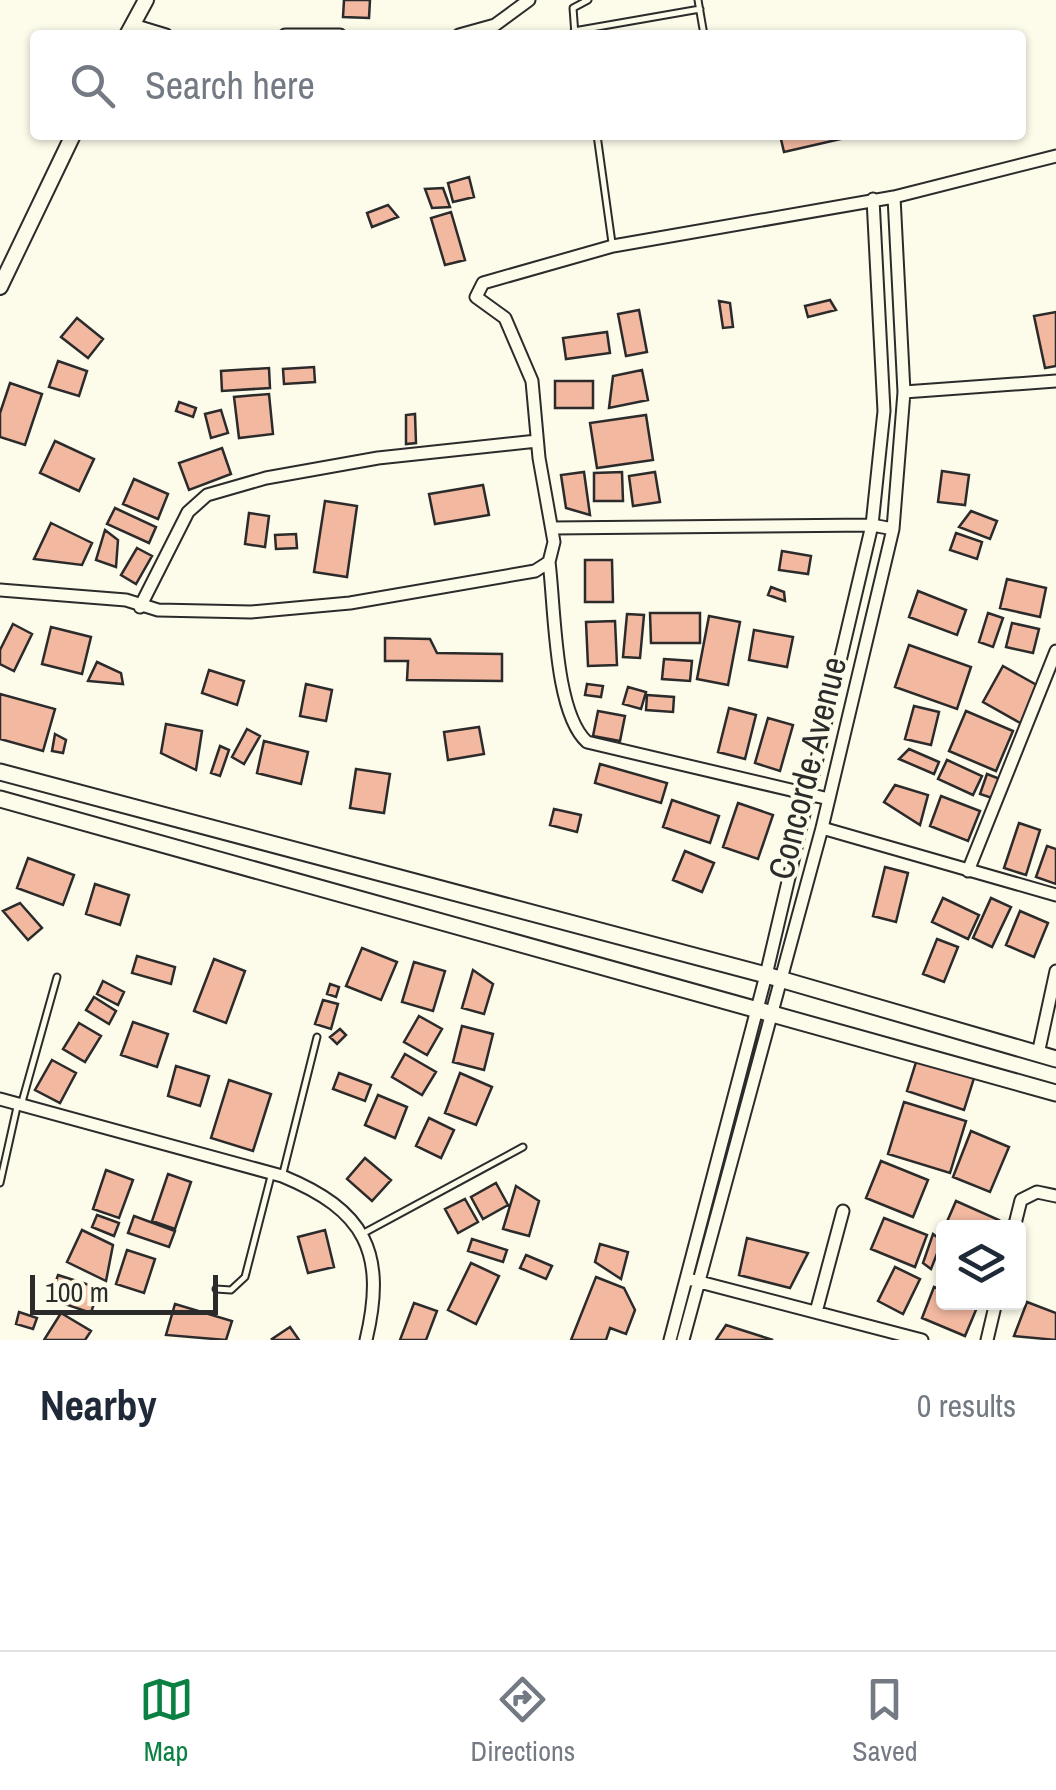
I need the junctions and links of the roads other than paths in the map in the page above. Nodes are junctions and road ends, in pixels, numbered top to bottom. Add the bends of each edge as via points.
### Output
1 (146, 0) edge
2 (529, 0) edge
3 (588, 0) edge
4 (698, 0) edge
5 (700, 9) junction
6 (130, 30) edge
7 (478, 30) edge
8 (575, 30) edge
9 (591, 30) edge
10 (703, 30) edge
11 (71, 140) edge
12 (598, 140) edge
13 (1056, 156) edge
14 (894, 196) junction
15 (873, 199) junction
16 (612, 246) junction
17 (0, 287) edge
18 (1056, 381) edge
19 (904, 392) junction
20 (537, 442) junction
21 (872, 525) junction
22 (552, 528) junction
23 (893, 529) junction
24 (549, 562) junction
25 (0, 590) edge
26 (140, 607) junction
27 (1056, 652) edge
28 (0, 772) edge
29 (808, 792) junction
30 (0, 798) edge
31 (829, 799) junction
32 (822, 828) junction
33 (968, 871) junction
34 (1056, 895) edge
35 (1056, 972) edge
36 (56, 977) dead end
37 (774, 977) junction
38 (766, 1009) junction
39 (316, 1037) dead end
40 (1038, 1054) junction
41 (1056, 1059) edge
42 (1056, 1093) edge
43 (0, 1099) edge
44 (20, 1104) junction
45 (523, 1147) dead end
46 (277, 1175) junction
47 (0, 1183) edge
48 (1056, 1196) edge
49 (843, 1211) dead end
50 (1016, 1220) edge
51 (362, 1234) junction
52 (694, 1281) junction
53 (216, 1290) dead end
54 (994, 1310) edge
55 (816, 1312) junction
56 (366, 1340) edge
57 (670, 1340) edge
58 (683, 1340) edge
59 (922, 1340) edge
60 (987, 1340) edge

1 - 6 street
2 - 7 street
3 - 8 lane via 574,8
4 - 5 lane
5 - 9 lane
5 - 10 lane
11 - 17 street
12 - 16 lane
13 - 14 street
14 - 15 street
14 - 19 street, Concorde Avenue
15 - 16 street
15 - 21 street, Concorde Avenue via 884,412
16 - 20 street via 477,288 476,297 504,318 532,381
18 - 19 street
19 - 23 street, Concorde Avenue
20 - 22 street
20 - 26 street via 378,458 207,494 188,512
21 - 22 street
21 - 23 street
21 - 29 street, Concorde Avenue
22 - 24 street
23 - 31 street, Concorde Avenue
24 - 26 street via 535,571 350,603 251,612
24 - 29 street via 566,704 572,729 586,742
25 - 26 street via 126,600
27 - 33 street
28 - 37 main road
29 - 31 street
29 - 37 street, Concorde Avenue
30 - 38 main road
31 - 32 street, Concorde Avenue
32 - 33 street
32 - 37 street, Concorde Avenue
33 - 34 street
35 - 40 street
36 - 44 lane
37 - 38 street, Concorde Avenue
37 - 40 main road
38 - 42 main road
38 - 52 street, Concorde Avenue
39 - 46 lane
40 - 41 main road
43 - 44 street
44 - 46 street
44 - 47 lane
45 - 51 lane
46 - 51 street via 324,1193
46 - 53 lane via 245,1277 231,1290
48 - 50 street via 1037,1192 1020,1200
49 - 55 street
51 - 56 street via 373,1259
52 - 55 street
52 - 57 street, Concorde Avenue
52 - 58 street, Concorde Avenue
54 - 60 street
55 - 59 street

